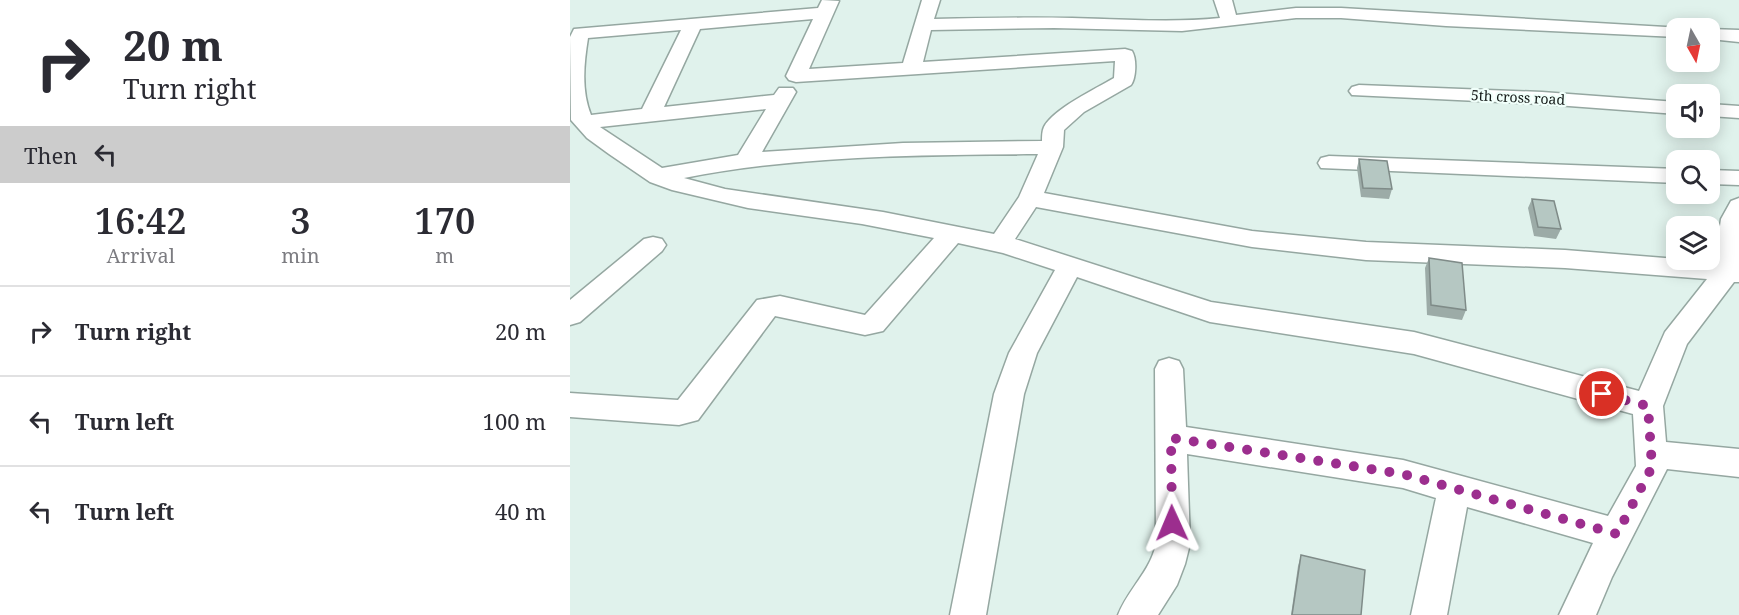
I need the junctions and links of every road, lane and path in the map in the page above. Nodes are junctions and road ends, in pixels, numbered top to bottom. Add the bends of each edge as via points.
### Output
1 (931, 0) edge
2 (1057, 0) edge
3 (1223, 0) edge
4 (1288, 0) edge
5 (828, 7) edge
6 (1056, 22) junction
7 (1230, 22) junction
8 (693, 24) junction
9 (922, 25) junction
10 (1666, 31) edge
11 (1720, 35) edge
12 (1739, 36) edge
13 (911, 69) junction
14 (796, 76) junction
15 (1359, 90) dead end
16 (779, 101) junction
17 (1666, 107) edge
18 (1720, 110) edge
19 (1739, 111) edge
20 (650, 115) junction
21 (583, 122) junction
22 (1052, 147) junction
23 (746, 160) junction
24 (1329, 163) dead end
25 (658, 176) junction
26 (1666, 176) edge
27 (1720, 177) edge
28 (1739, 178) edge
29 (1030, 198) junction
30 (1739, 206) edge
31 (952, 233) junction
32 (1004, 244) junction
33 (653, 246) dead end
34 (1070, 266) junction
35 (1733, 273) edge
36 (570, 315) edge
37 (1170, 369) dead end
38 (570, 405) edge
39 (1648, 406) junction
40 (1171, 438) junction
41 (1651, 454) junction
42 (1739, 463) edge
43 (1454, 488) junction
44 (1617, 534) junction
45 (968, 615) edge
46 (1136, 615) edge
47 (1429, 615) edge
48 (1577, 615) edge

1 - 9 street
2 - 6 street
3 - 7 street
4 - 7 street via 1275,10
5 - 8 street
5 - 14 street
6 - 7 street via 1172,26
6 - 9 street
7 - 10 street via 1296,13 1341,13
8 - 20 street
8 - 21 street via 580,33 574,92
9 - 13 street
11 - 12 street
13 - 14 street
13 - 22 street via 1125,55 1124,81 1077,108 1054,128
14 - 16 street
15 - 17 street, 5th cross road
16 - 20 street
16 - 23 street
18 - 19 street
20 - 21 street
21 - 25 street
22 - 23 street via 872,151
22 - 29 street
23 - 25 street
24 - 26 street
25 - 31 street via 714,194
27 - 28 street
29 - 32 street
29 - 35 street via 1252,239 1366,251 1565,259
30 - 35 street via 1733,219
31 - 32 street
31 - 38 street via 873,324 780,306 767,307 687,411
32 - 34 street
33 - 36 street
34 - 39 street via 1210,312 1414,343
34 - 45 street via 1023,352 1009,394
35 - 39 street via 1675,340
37 - 40 street
39 - 41 street
40 - 43 street via 1403,474
40 - 46 street via 1171,561
41 - 42 street
41 - 44 street via 1652,467
43 - 44 street
43 - 47 street
44 - 48 street

